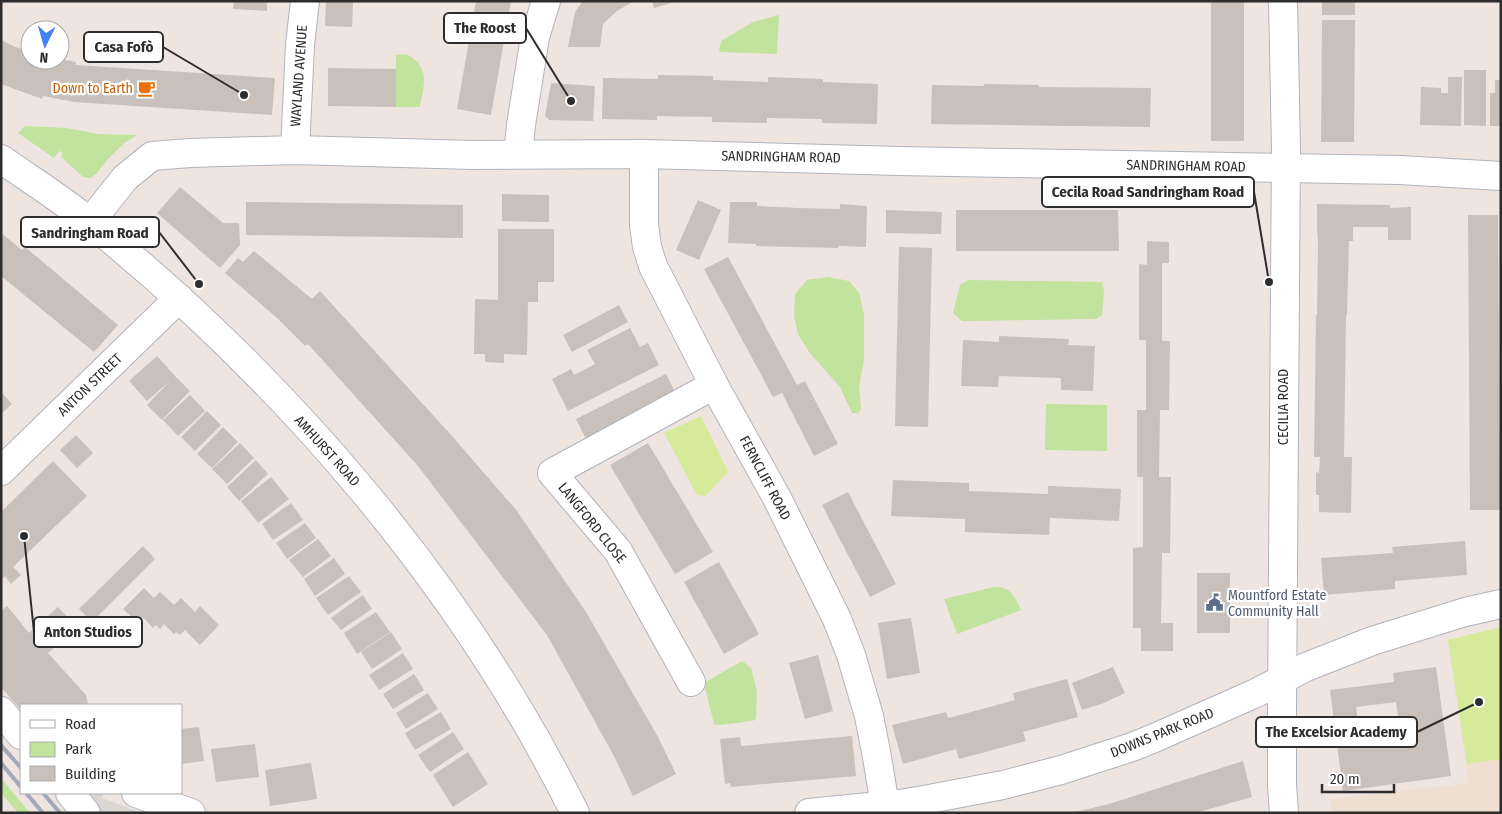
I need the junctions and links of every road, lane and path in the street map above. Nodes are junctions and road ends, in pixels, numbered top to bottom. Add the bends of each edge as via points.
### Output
1 (305, 1) edge
2 (546, 1) edge
3 (1283, 1) edge
4 (295, 150) junction
5 (518, 154) junction
6 (644, 154) junction
7 (1, 159) edge
8 (1286, 169) junction
9 (1501, 176) edge
10 (90, 222) junction
11 (179, 298) junction
12 (714, 385) junction
13 (1, 471) edge
14 (1501, 604) edge
15 (1282, 680) junction
16 (690, 682) dead end
17 (1, 711) edge
18 (20, 734) edge
19 (71, 794) edge
20 (139, 794) edge
21 (895, 808) edge
22 (86, 813) edge
23 (190, 813) edge
24 (575, 813) edge
25 (809, 813) edge
26 (1284, 813) edge

1 - 4 street, WAYLAND AVENUE
2 - 5 street via 535,37
3 - 8 street, CECILIA ROAD
4 - 5 street, SANDRINGHAM ROAD
4 - 10 street, SANDRINGHAM ROAD via 152,156 125,178
5 - 6 street, SANDRINGHAM ROAD
6 - 8 street, SANDRINGHAM ROAD
6 - 12 street, FERNCLIFF ROAD via 647,247 653,266
7 - 10 street, AMHURST ROAD
8 - 9 street, SANDRINGHAM ROAD via 1400,170
8 - 15 street, CECILIA ROAD
10 - 11 street, AMHURST ROAD
11 - 13 street, ANTON STREET
11 - 24 street, AMHURST ROAD via 328,449 408,546 468,631 535,736
12 - 16 street, LANGFORD CLOSE via 552,474 618,551
12 - 21 street, FERNCLIFF ROAD via 777,498 841,628 869,716 877,757
14 - 15 street, DOWNS PARK ROAD via 1372,641
15 - 21 street, DOWNS PARK ROAD via 1132,747 1061,770
15 - 26 street, CECILIA ROAD
17 - 18 street
19 - 22 street
20 - 23 street
21 - 25 street, DOWNS PARK ROAD

